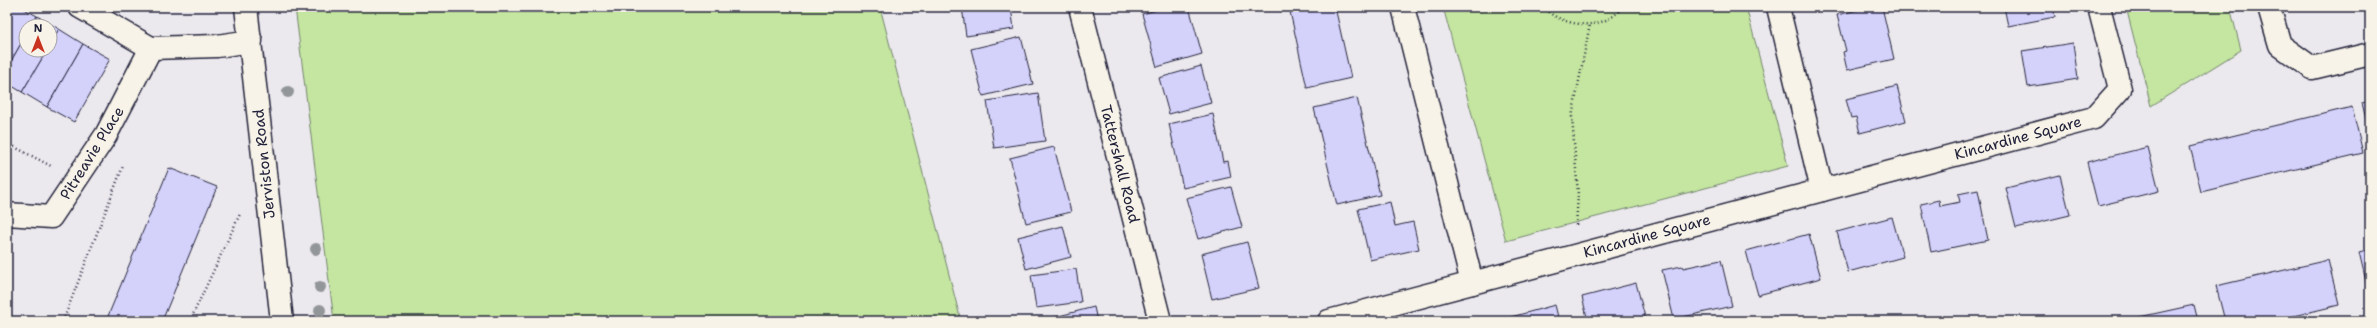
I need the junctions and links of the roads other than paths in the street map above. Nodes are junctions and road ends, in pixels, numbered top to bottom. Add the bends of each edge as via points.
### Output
1 (80, 7) edge
2 (246, 7) edge
3 (1080, 7) edge
4 (1403, 7) edge
5 (1778, 7) edge
6 (2099, 7) edge
7 (2270, 7) edge
8 (251, 41) junction
9 (151, 48) junction
10 (2370, 54) edge
11 (1822, 190) junction
12 (7, 214) edge
13 (1472, 283) junction
14 (282, 321) edge
15 (1160, 321) edge
16 (1329, 321) edge

1 - 9 street
2 - 8 street, Jerviston Road
3 - 15 street, Tattershall Road
4 - 13 street
5 - 11 street
6 - 11 street, Kincardine Square via 2120,89 2094,118
7 - 10 street via 2280,45 2312,68
8 - 9 street via 217,46
8 - 14 street, Jerviston Road
9 - 12 street, Pitreavie Place via 106,134 51,217
11 - 13 street, Kincardine Square
13 - 16 street, Kincardine Square

